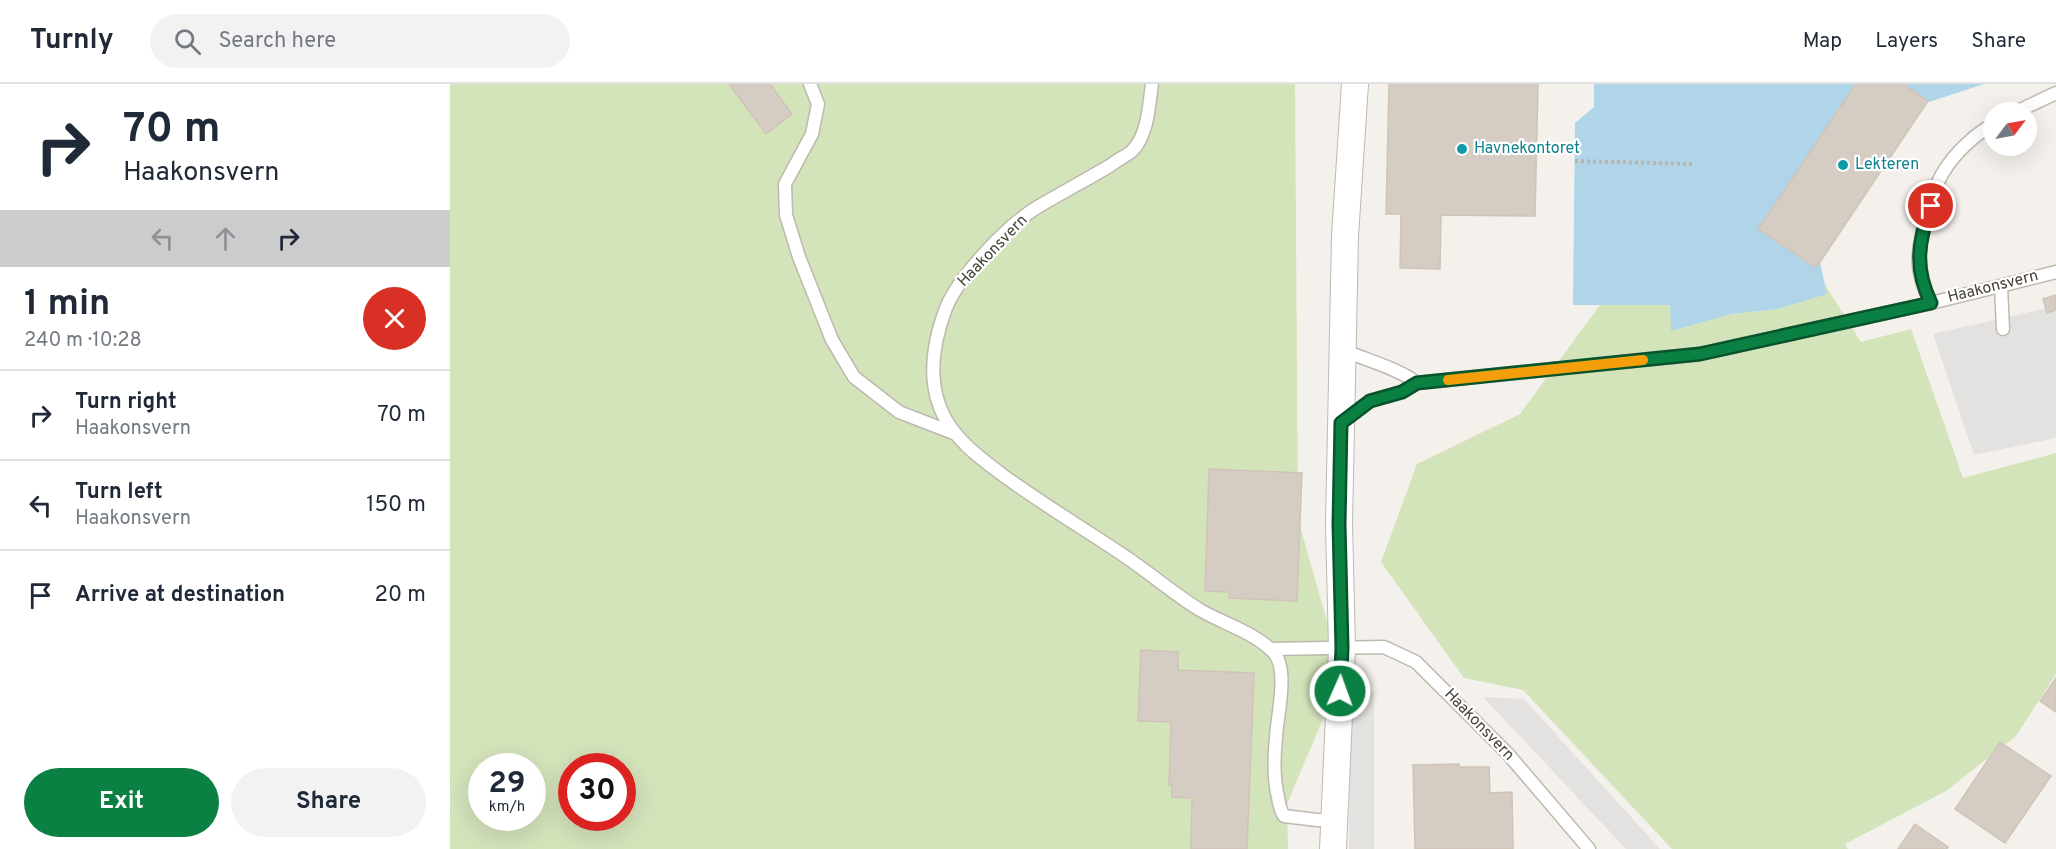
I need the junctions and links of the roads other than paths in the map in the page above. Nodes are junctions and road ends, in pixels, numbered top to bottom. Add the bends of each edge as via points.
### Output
1 (810, 84) edge
2 (1152, 84) edge
3 (1354, 84) edge
4 (2056, 93) edge
5 (2037, 102) edge
6 (1983, 130) edge
7 (2056, 272) edge
8 (2001, 286) junction
9 (1931, 303) junction
10 (2003, 329) dead end
11 (1343, 350) junction
12 (1417, 383) junction
13 (1341, 423) junction
14 (956, 434) junction
15 (1342, 648) junction
16 (1271, 649) junction
17 (1335, 820) junction
18 (1333, 849) edge
19 (1589, 849) edge

1 - 14 lane, Haakonsvern via 818,104 812,134 785,184 786,215 832,340 854,377 899,412
2 - 14 lane, Haakonsvern via 1146,121 1132,151 1034,210 1006,232 957,287 937,337 932,380 946,419
3 - 11 street
4 - 5 lane
6 - 9 lane, Haakonsvern via 1943,172 1924,223 1918,256 1924,289
7 - 8 lane, Haakonsvern
8 - 9 lane, Haakonsvern
8 - 10 lane
9 - 12 lane, Haakonsvern via 1700,354
11 - 12 lane via 1404,373
11 - 13 street
12 - 13 lane, Haakonsvern via 1402,392 1370,401
13 - 15 street
14 - 16 lane, Haakonsvern via 978,456 1041,502 1199,609
15 - 16 lane, Haakonsvern
15 - 17 street
15 - 19 lane, Haakonsvern via 1384,647 1416,662 1508,754
16 - 17 lane via 1280,663 1274,782 1281,811 1284,816
17 - 18 street

